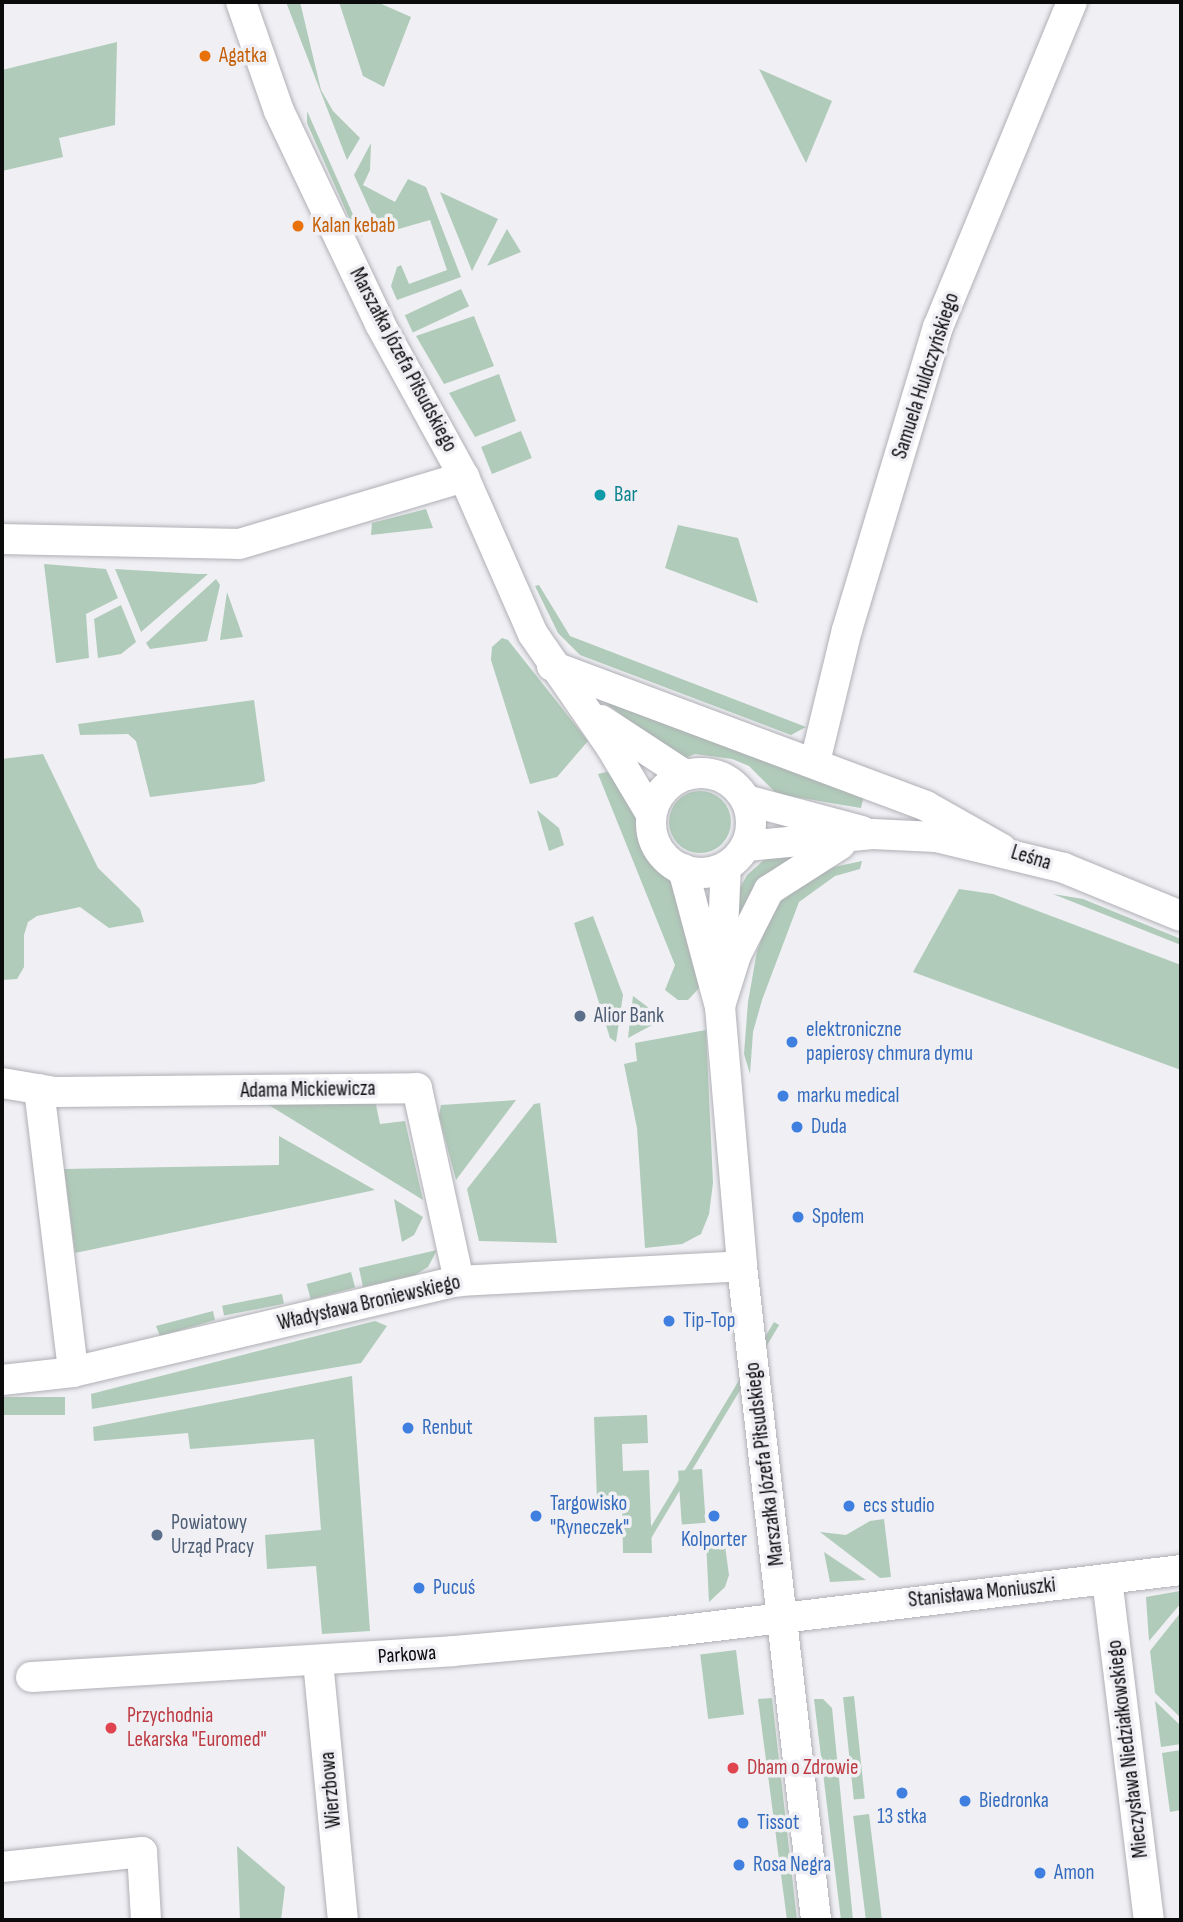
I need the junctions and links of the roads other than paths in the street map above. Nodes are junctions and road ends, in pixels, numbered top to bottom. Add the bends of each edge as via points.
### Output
1 (241, 2) edge
2 (1072, 2) edge
3 (464, 477) junction
4 (2, 539) edge
5 (552, 666) junction
6 (584, 708) junction
7 (815, 762) junction
8 (685, 775) junction
9 (746, 800) junction
10 (651, 814) junction
11 (863, 836) junction
12 (1002, 849) junction
13 (736, 856) junction
14 (682, 869) junction
15 (1181, 916) edge
16 (720, 1007) junction
17 (2, 1083) edge
18 (38, 1089) junction
19 (742, 1266) junction
20 (459, 1281) junction
21 (73, 1372) junction
22 (2, 1380) edge
23 (1181, 1570) edge
24 (1107, 1578) junction
25 (783, 1619) junction
26 (318, 1661) junction
27 (31, 1677) dead end
28 (2, 1867) edge
29 (146, 1920) edge
30 (343, 1920) edge
31 (816, 1920) edge
32 (1149, 1920) edge

1 - 3 street, Marszałka Józefa Piłsudskiego via 279,111 380,324
2 - 7 street, Samuela Huldczyńskiego via 938,327 847,630
3 - 4 street via 239,544
3 - 5 street, Marszałka Józefa Piłsudskiego via 533,634
5 - 6 street, Marszałka Józefa Piłsudskiego
5 - 7 street
6 - 8 street
6 - 10 street
7 - 12 street via 926,806
8 - 9 street via 708,773 723,778
8 - 10 street via 662,791
9 - 11 street, Leśna
9 - 13 street via 751,831
10 - 14 street via 663,854
11 - 12 street, Leśna via 936,837
11 - 13 street, Leśna
11 - 16 street via 811,859 769,890 736,955
12 - 15 street, Leśna via 1064,868
13 - 14 street via 707,872
13 - 16 street, Marszałka Józefa Piłsudskiego
14 - 16 street, Marszałka Józefa Piłsudskiego
16 - 19 street, Marszałka Józefa Piłsudskiego
17 - 18 street, Adama Mickiewicza
18 - 20 street, Adama Mickiewicza via 417,1088
18 - 21 street
19 - 20 street, Władysława Broniewskiego
19 - 25 street, Marszałka Józefa Piłsudskiego
20 - 21 street, Władysława Broniewskiego
21 - 22 street, Władysława Broniewskiego
23 - 24 street, Stanisława Moniuszki
24 - 25 street, Stanisława Moniuszki
24 - 32 street, Mieczysława Niedziałkowskiego
25 - 26 street, Parkowa
25 - 31 street, Marszałka Józefa Piłsudskiego
26 - 27 street, Parkowa
26 - 30 street, Wierzbowa
28 - 29 street via 142,1852

